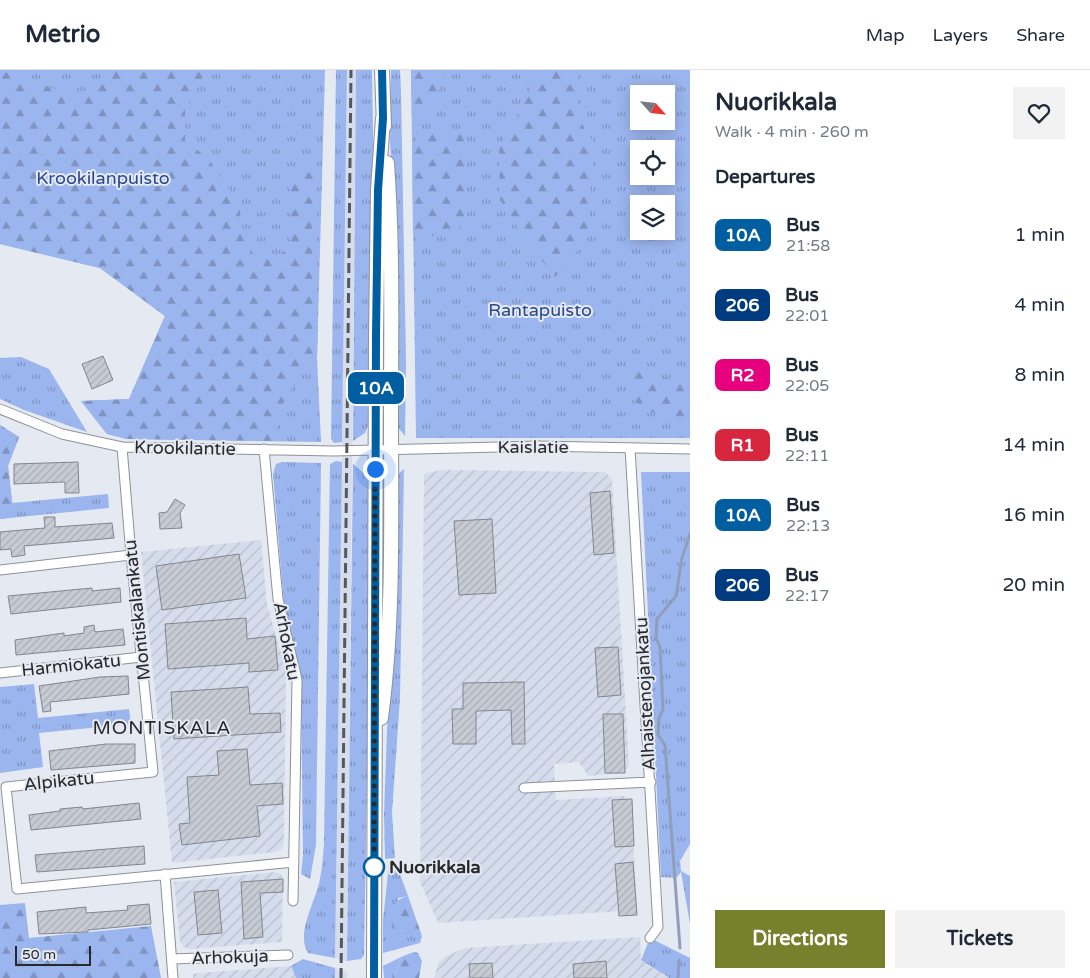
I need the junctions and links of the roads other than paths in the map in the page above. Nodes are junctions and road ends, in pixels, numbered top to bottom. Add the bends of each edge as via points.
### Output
1 (382, 70) edge
2 (383, 118) junction
3 (0, 409) edge
4 (122, 447) junction
5 (630, 448) junction
6 (264, 449) junction
7 (690, 449) edge
8 (376, 450) junction
9 (391, 450) junction
10 (131, 555) junction
11 (0, 570) edge
12 (141, 657) junction
13 (0, 673) edge
14 (375, 764) junction
15 (153, 772) joint
16 (651, 782) junction
17 (524, 788) dead end
18 (294, 862) junction
19 (165, 874) junction
20 (293, 901) dead end
21 (650, 938) dead end
22 (288, 955) dead end
23 (172, 959) junction
24 (173, 978) edge
25 (374, 978) edge

1 - 2 main road
2 - 8 main road via 378,190
2 - 9 main road via 391,254
3 - 4 street, Krookilantie via 62,434
4 - 6 street, Krookilantie
4 - 10 street, Montiskalankatu
5 - 7 street, Kaislatie
5 - 9 street, Kaislatie via 538,446
5 - 16 street, Alhaistenojankatu
6 - 8 street, Krookilantie
6 - 18 street, Arhokatu via 278,599 297,680
8 - 9 street, Kaislatie
8 - 14 main road
9 - 14 main road via 389,612
10 - 11 street
10 - 12 street, Montiskalankatu
12 - 13 street, Harmiokatu
12 - 15 street, Montiskalankatu
14 - 25 main road
15 - 19 street, Alpikatu via 6,787 17,889
16 - 17 street
16 - 21 street, Alhaistenojankatu via 658,927
18 - 19 street
18 - 20 street, Arhokatu
19 - 23 street
22 - 23 street, Arhokuja
23 - 24 street

